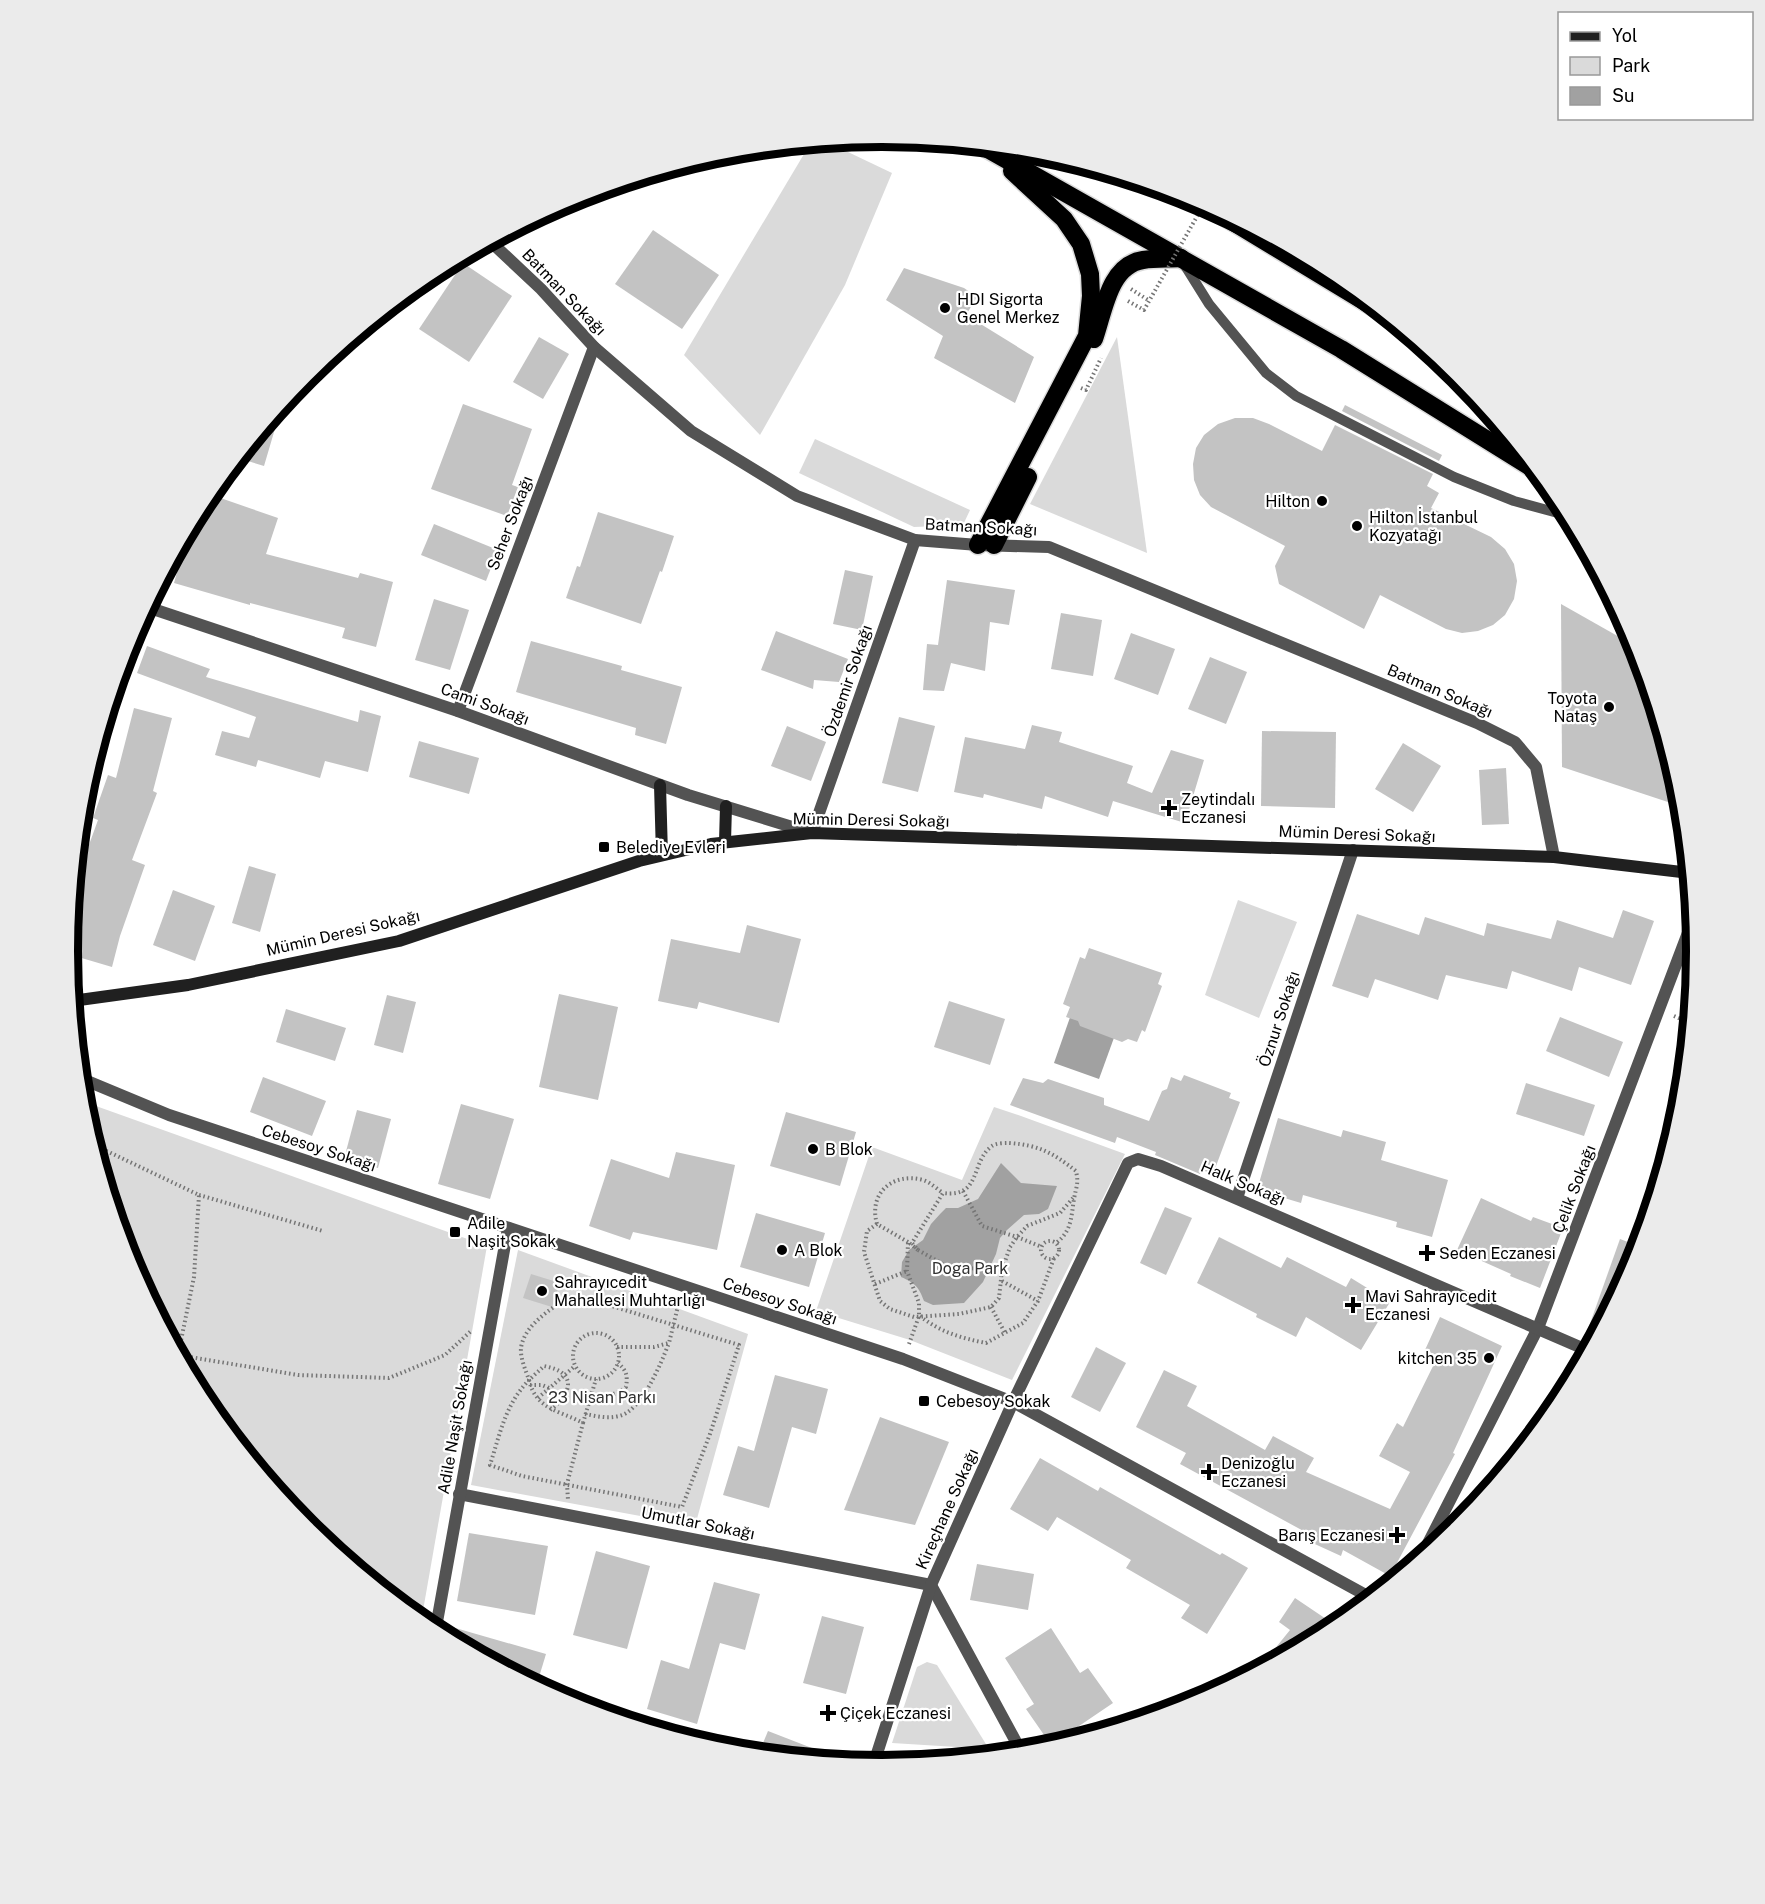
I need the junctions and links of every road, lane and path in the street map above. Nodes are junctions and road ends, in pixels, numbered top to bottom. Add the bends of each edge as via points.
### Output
1 (994, 155) edge
2 (1000, 156) edge
3 (1198, 213) edge
4 (496, 247) edge
5 (1181, 258) junction
6 (1128, 301) dead end
7 (594, 347) junction
8 (1082, 357) junction
9 (1519, 460) edge
10 (1556, 512) edge
11 (915, 540) junction
12 (986, 545) junction
13 (155, 610) edge
14 (458, 711) junction
15 (660, 785) junction
16 (726, 807) junction
17 (812, 833) junction
18 (725, 842) junction
19 (1353, 850) junction
20 (662, 855) junction
21 (1554, 857) junction
22 (1682, 872) edge
23 (1686, 937) edge
24 (80, 1000) edge
25 (89, 1082) edge
26 (102, 1149) edge
27 (963, 1191) junction
28 (943, 1193) junction
29 (199, 1195) junction
30 (1074, 1198) junction
31 (1237, 1198) junction
32 (877, 1224) junction
33 (508, 1228) junction
34 (322, 1231) dead end
35 (1017, 1237) junction
36 (908, 1242) junction
37 (1056, 1243) junction
38 (1042, 1247) junction
39 (918, 1250) junction
40 (1054, 1258) junction
41 (1002, 1270) junction
42 (907, 1271) junction
43 (1002, 1281) junction
44 (874, 1284) junction
45 (683, 1286) junction
46 (1038, 1301) junction
47 (991, 1306) junction
48 (493, 1312) junction
49 (919, 1316) junction
50 (672, 1324) junction
51 (1538, 1328) junction
52 (1005, 1333) junction
53 (669, 1343) junction
54 (180, 1344) edge
55 (617, 1347) junction
56 (1582, 1348) edge
57 (188, 1357) edge
58 (903, 1359) junction
59 (618, 1362) junction
60 (575, 1365) junction
61 (565, 1374) junction
62 (596, 1379) junction
63 (530, 1382) junction
64 (549, 1388) junction
65 (591, 1395) junction
66 (538, 1398) junction
67 (1013, 1402) junction
68 (556, 1405) junction
69 (550, 1410) junction
70 (585, 1414) junction
71 (583, 1423) junction
72 (567, 1484) junction
73 (459, 1494) junction
74 (1429, 1542) edge
75 (931, 1585) junction
76 (1365, 1595) edge
77 (437, 1622) edge
78 (1018, 1745) edge
79 (876, 1756) edge

1 - 8 highway via 1064,219 1081,244 1092,296
2 - 5 highway
3 - 6 path, bridge via 1144,310
4 - 7 street, Batman Sokağı
5 - 8 highway via 1142,260 1118,276
5 - 9 highway via 1341,349
5 - 10 lane via 1209,304 1266,373 1296,396 1454,477
7 - 11 street, Batman Sokağı via 692,431 797,496
7 - 14 street, Seher Sokağı
8 - 12 highway
11 - 12 street, Batman Sokağı
11 - 17 street, Özdemir Sokağı
12 - 21 street, Batman Sokağı via 1049,547 1515,742 1536,767
13 - 14 street, Cami Sokağı
14 - 15 street, Cami Sokağı
15 - 16 street, Cami Sokağı
15 - 20 street
16 - 17 street, Cami Sokağı
16 - 18 street
17 - 18 street, Mümin Deresi Sokağı
17 - 19 street, Mümin Deresi Sokağı
18 - 20 street, Mümin Deresi Sokağı
19 - 21 street, Mümin Deresi Sokağı
19 - 31 street, Öznur Sokağı
20 - 24 street, Mümin Deresi Sokağı via 399,941 188,985
21 - 22 street, Mümin Deresi Sokağı
23 - 51 street, Çelik Sokağı
25 - 33 street, Cebesoy Sokağı via 169,1115
26 - 29 path
27 - 28 path
27 - 30 path via 973,1182 981,1159 992,1146 1020,1144 1055,1155 1076,1171 1079,1183
27 - 35 path via 982,1226
28 - 32 path via 925,1181 894,1181 877,1197
28 - 39 path via 912,1243
29 - 34 path
29 - 54 path via 194,1277
30 - 35 path via 1060,1213 1027,1226
30 - 37 path via 1071,1223
31 - 51 street, Halk Sokağı
31 - 67 street, Halk Sokağı via 1144,1159 1128,1163
32 - 36 path
32 - 44 path via 867,1231 864,1252
33 - 45 street, Cebesoy Sokağı
33 - 48 street, Adile Naşit Sokağı
35 - 38 path
35 - 41 path
36 - 39 path
36 - 42 path
37 - 38 path via 1048,1241
37 - 40 path via 1059,1251
38 - 40 path via 1044,1256
39 - 41 path via 948,1268
40 - 46 path
41 - 43 path
42 - 44 path
42 - 49 path via 919,1303
43 - 46 path
43 - 47 path via 999,1298
44 - 49 path via 880,1301 890,1309
45 - 50 path
45 - 58 street, Cebesoy Sokağı
46 - 52 path via 1023,1323
47 - 49 path via 959,1314
47 - 52 path
48 - 57 path via 445,1355 389,1378 298,1375
48 - 73 street, Adile Naşit Sokağı
49 - 52 path via 957,1337 986,1343
49 - 58 path
50 - 53 path
50 - 63 path via 569,1297 546,1312 525,1337 521,1347
50 - 72 path via 739,1345 682,1507
51 - 56 street, Halk Sokağı
51 - 74 street, Çelik Sokağı
53 - 55 path
53 - 70 path via 656,1373 634,1406 622,1416
55 - 59 path
55 - 60 path via 599,1334 584,1336 574,1348
58 - 67 street, Cebesoy Sokağı
59 - 62 path via 609,1375
59 - 65 path via 628,1376 626,1387 609,1396
60 - 61 path
60 - 62 path via 582,1375
61 - 63 path via 544,1366
61 - 64 path
61 - 68 path via 568,1391
62 - 65 path
63 - 64 path
63 - 66 path
63 - 72 path via 505,1414 490,1466
64 - 66 path
64 - 68 path
65 - 70 path
66 - 69 path
67 - 75 street, Kireçhane Sokağı
67 - 76 street, Cebesoy Sokağı
68 - 69 path
69 - 71 path
70 - 71 path
71 - 72 path
73 - 75 street, Umutlar Sokağı
73 - 77 street, Adile Naşit Sokağı
75 - 78 street, Kireçhane Sokağı
75 - 79 street

